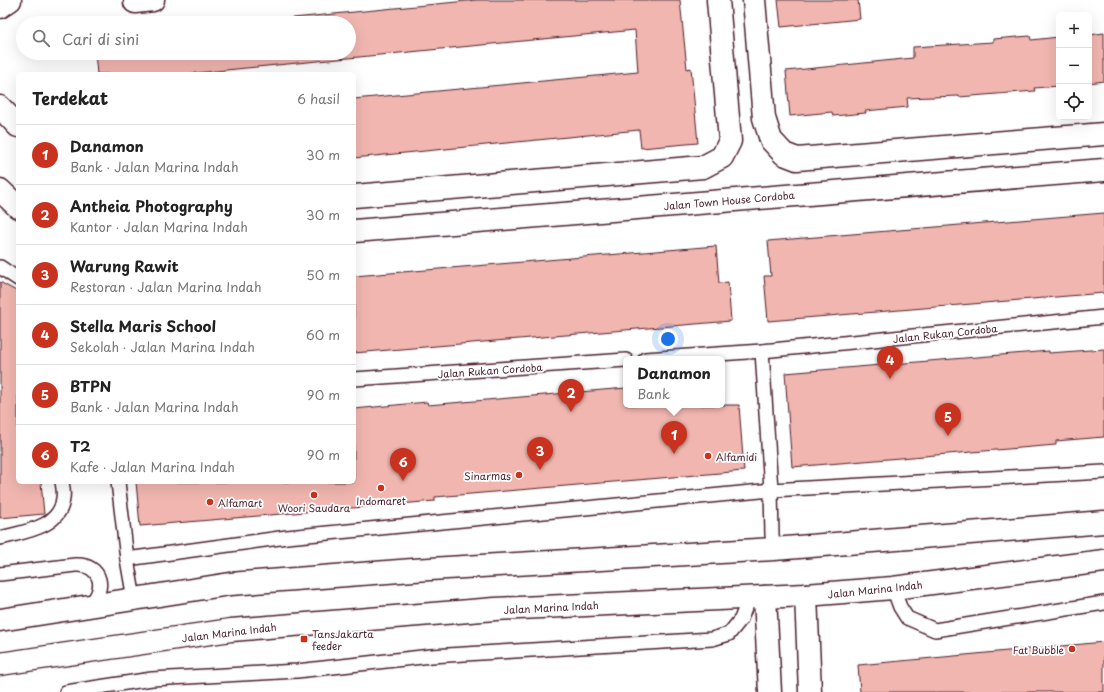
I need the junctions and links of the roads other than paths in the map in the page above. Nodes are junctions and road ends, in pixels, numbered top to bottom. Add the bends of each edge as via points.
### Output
1 (10, 0) edge
2 (718, 0) edge
3 (754, 0) edge
4 (0, 7) edge
5 (0, 107) edge
6 (16, 124) edge
7 (1104, 134) edge
8 (1104, 170) edge
9 (0, 190) edge
10 (356, 196) edge
11 (16, 205) edge
12 (356, 231) edge
13 (0, 267) edge
14 (16, 278) edge
15 (1104, 317) edge
16 (762, 351) junction
17 (689, 356) edge
18 (623, 360) edge
19 (356, 379) edge
20 (1104, 472) edge
21 (62, 484) edge
22 (118, 484) edge
23 (771, 490) junction
24 (1104, 522) edge
25 (0, 538) edge
26 (774, 549) junction
27 (127, 560) junction
28 (1104, 561) edge
29 (0, 574) edge
30 (893, 588) junction
31 (806, 595) junction
32 (757, 598) junction
33 (134, 600) junction
34 (1104, 603) edge
35 (88, 606) junction
36 (0, 620) edge
37 (0, 664) edge
38 (66, 692) edge
39 (770, 692) edge
40 (810, 692) edge

1 - 4 main road
2 - 10 main road via 730,141 722,157 703,168
3 - 7 main road via 764,118 771,140 784,154 797,159
5 - 6 main road
8 - 12 main road, Jalan Town House Cordoba
9 - 11 main road
13 - 14 lane
15 - 16 lane, Jalan Rukan Cordoba
16 - 17 lane, Jalan Rukan Cordoba
16 - 23 lane
18 - 19 lane, Jalan Rukan Cordoba
20 - 23 lane
21 - 25 lane via 63,498 53,518 35,529
22 - 27 lane
23 - 26 lane
23 - 27 lane via 287,537
24 - 26 main road
26 - 33 main road via 413,570 237,584
27 - 33 lane
28 - 30 main road, Jalan Marina Indah
29 - 35 lane via 75,565 88,567 97,574 100,581 98,596
30 - 31 main road, Jalan Marina Indah
30 - 34 lane via 907,618 935,630
31 - 32 main road, Jalan Marina Indah
31 - 40 main road
32 - 37 main road, Jalan Marina Indah via 495,609 231,630
32 - 38 lane via 729,634 712,639 431,656 297,671 152,679
32 - 39 main road
33 - 35 main road
35 - 36 main road

